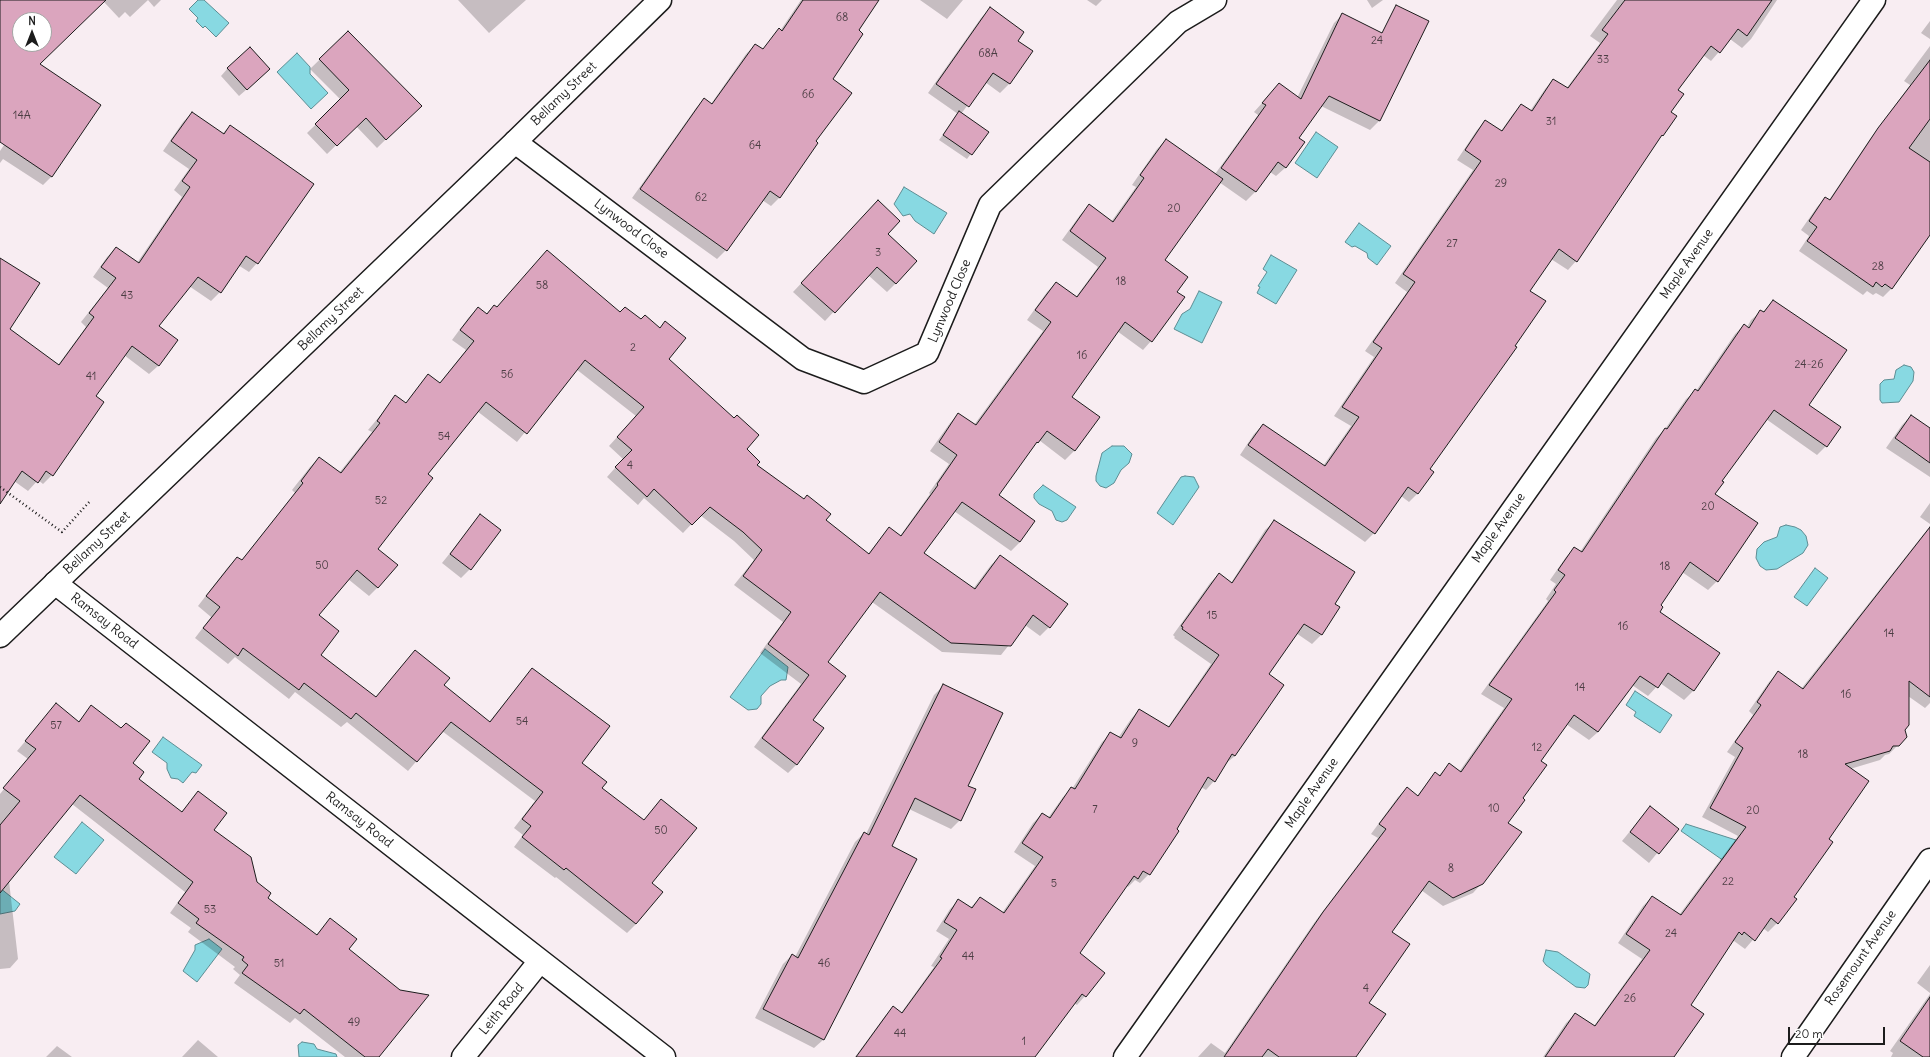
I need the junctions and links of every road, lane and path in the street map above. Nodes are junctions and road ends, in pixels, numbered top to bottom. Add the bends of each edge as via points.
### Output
1 (660, 0) edge
2 (1215, 0) edge
3 (1874, 0) edge
4 (515, 142) junction
5 (0, 487) edge
6 (91, 500) dead end
7 (56, 583) junction
8 (0, 636) edge
9 (1930, 860) edge
10 (540, 961) junction
11 (463, 1057) edge
12 (664, 1057) edge
13 (1125, 1057) edge
14 (1793, 1057) edge

1 - 4 street, Bellamy Street
2 - 4 street, Lynwood Close via 1178,22 990,205 927,353 864,382 803,359
3 - 13 street, Maple Avenue
4 - 7 street, Bellamy Street
5 - 6 path via 62,532
7 - 8 street, Bellamy Street
7 - 10 street, Ramsay Road
9 - 14 street, Rosemount Avenue
10 - 11 street, Leith Road
10 - 12 street, Ramsay Road

